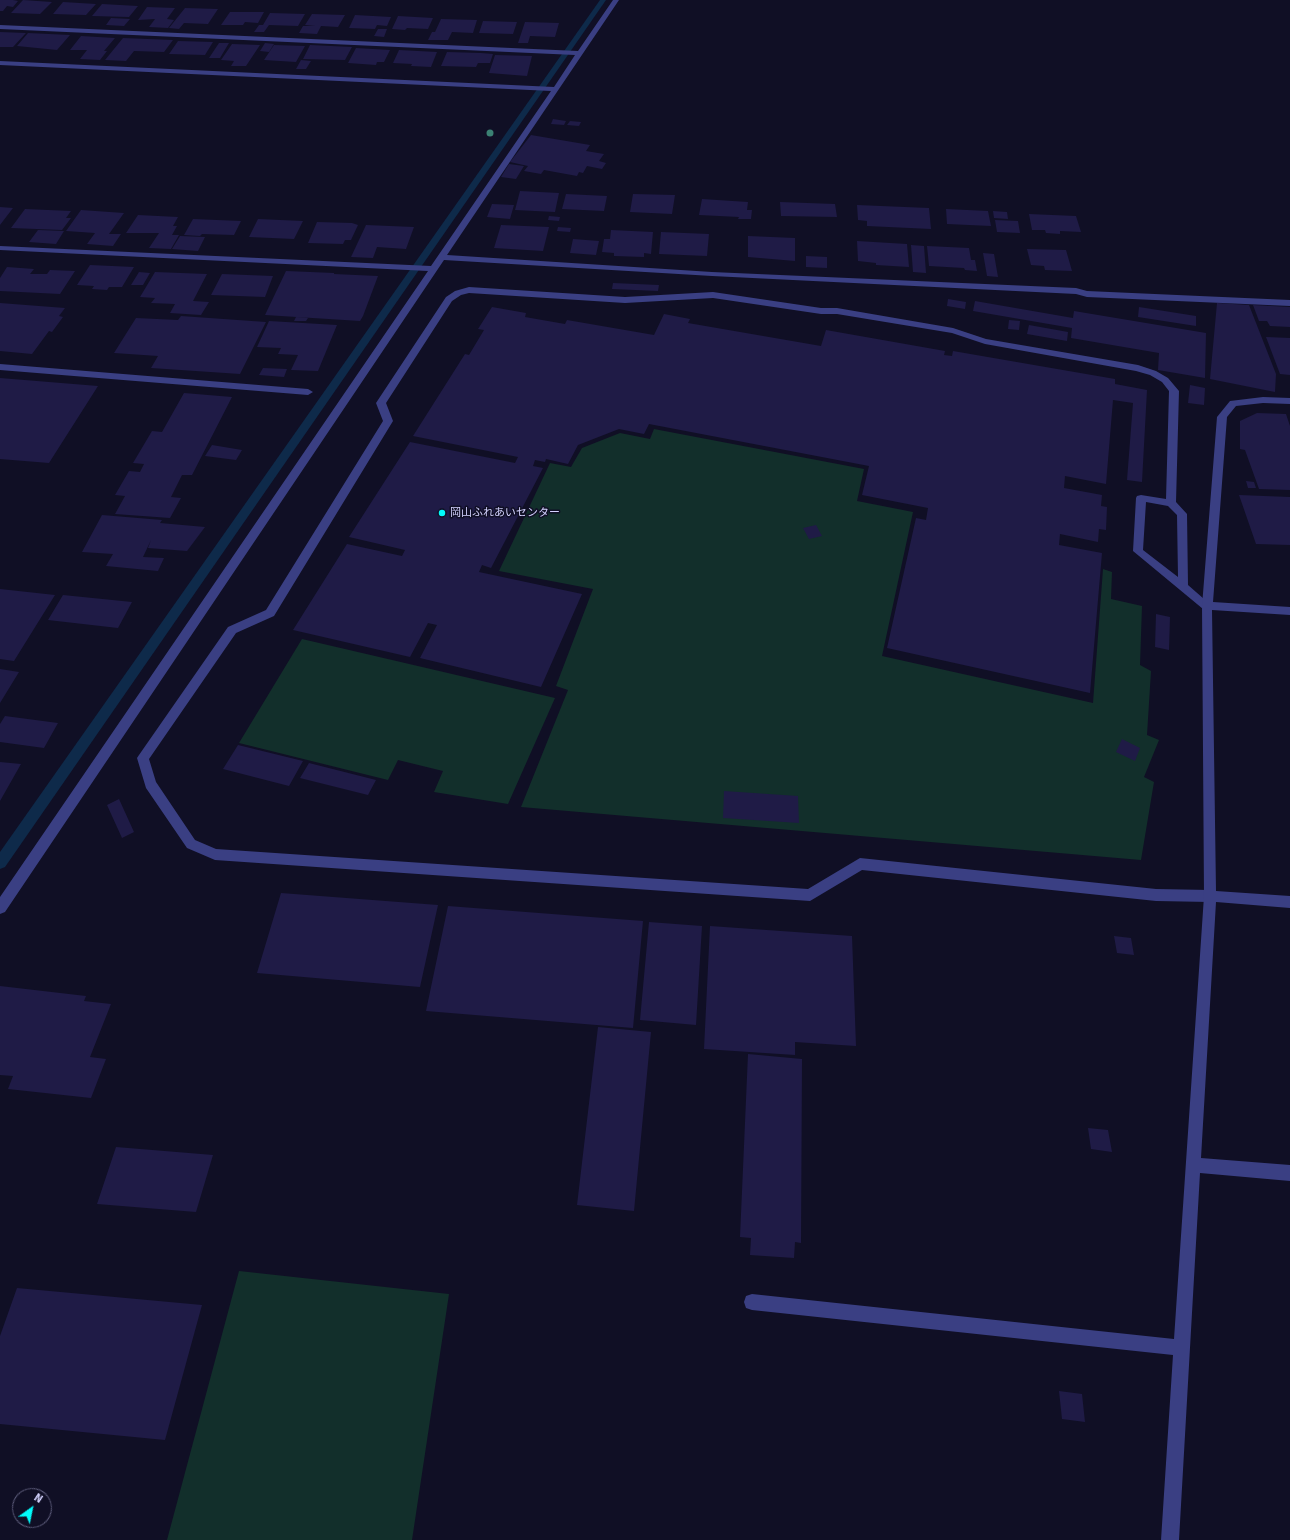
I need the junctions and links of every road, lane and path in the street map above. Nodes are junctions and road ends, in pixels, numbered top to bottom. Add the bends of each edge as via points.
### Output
1 (616, 0) edge
2 (0, 27) edge
3 (577, 52) junction
4 (0, 63) edge
5 (552, 88) junction
6 (0, 248) edge
7 (442, 257) junction
8 (429, 269) junction
9 (1290, 303) edge
10 (0, 367) edge
11 (308, 392) dead end
12 (1290, 401) edge
13 (1171, 503) junction
14 (1183, 587) junction
15 (1207, 606) junction
16 (1290, 611) edge
17 (1210, 896) junction
18 (1290, 902) edge
19 (0, 908) edge
20 (1193, 1165) junction
21 (1290, 1173) edge
22 (752, 1302) dead end
23 (1182, 1348) junction
24 (1170, 1540) edge

1 - 3 street
2 - 3 street
3 - 5 street
4 - 5 street
5 - 7 street
6 - 8 street
7 - 8 street
7 - 9 street via 712,274
8 - 19 street
10 - 11 street
12 - 15 street via 1233,403 1222,417
13 - 14 street via 1182,514
13 - 14 street via 1141,498 1138,551
13 - 17 street via 1174,391 1165,380 1153,372 985,340 953,331 838,311 821,311 713,295 625,300 469,290 450,299 381,403 388,421 270,613 232,630 143,758 150,784 192,844 215,854 810,895 860,864 1156,895
14 - 15 street
15 - 16 street
15 - 17 street
17 - 18 street
17 - 20 street
20 - 21 street
20 - 23 street
22 - 23 street
23 - 24 street

